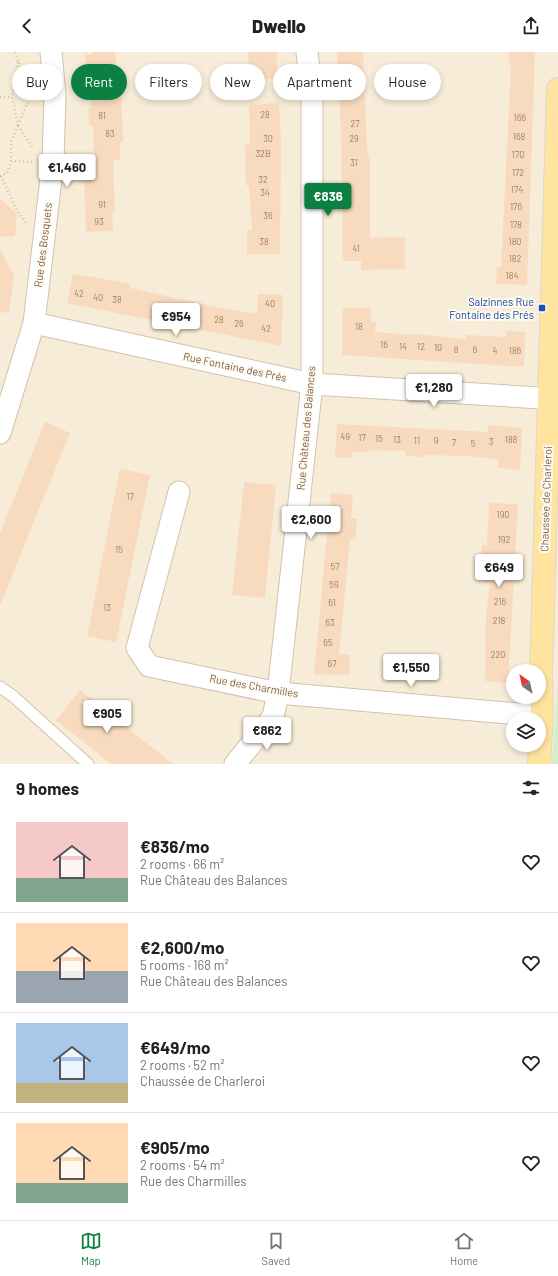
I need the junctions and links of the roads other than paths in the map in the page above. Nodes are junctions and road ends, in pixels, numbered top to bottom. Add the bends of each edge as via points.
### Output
1 (51, 52) edge
2 (307, 52) edge
3 (558, 89) edge
4 (34, 323) junction
5 (312, 384) junction
6 (554, 399) edge
7 (0, 433) edge
8 (558, 453) edge
9 (179, 492) dead end
10 (0, 688) edge
11 (278, 693) junction
12 (542, 712) edge
13 (544, 712) edge
14 (506, 713) edge
15 (540, 752) edge
16 (88, 764) edge
17 (235, 764) edge
18 (539, 764) edge

1 - 4 street, Rue des Bosquets via 55,95 53,162
2 - 5 street, Rue Château des Balances via 312,97
3 - 6 main road, Chaussée de Charleroi
4 - 5 street, Rue Fontaine des Prés
4 - 7 street, Rue des Bosquets
5 - 6 street, Rue Fontaine des Prés
5 - 11 street, Rue Château des Balances
6 - 12 main road, Chaussée de Charleroi via 541,674
8 - 13 main road, Chaussée de Charleroi via 546,706
9 - 11 street, Rue des Charmilles via 137,648 149,666
10 - 16 lane via 13,696
11 - 14 street, Rue des Charmilles
11 - 17 street, Rue Château des Balances via 273,717
15 - 18 main road, Chaussée de Charleroi

